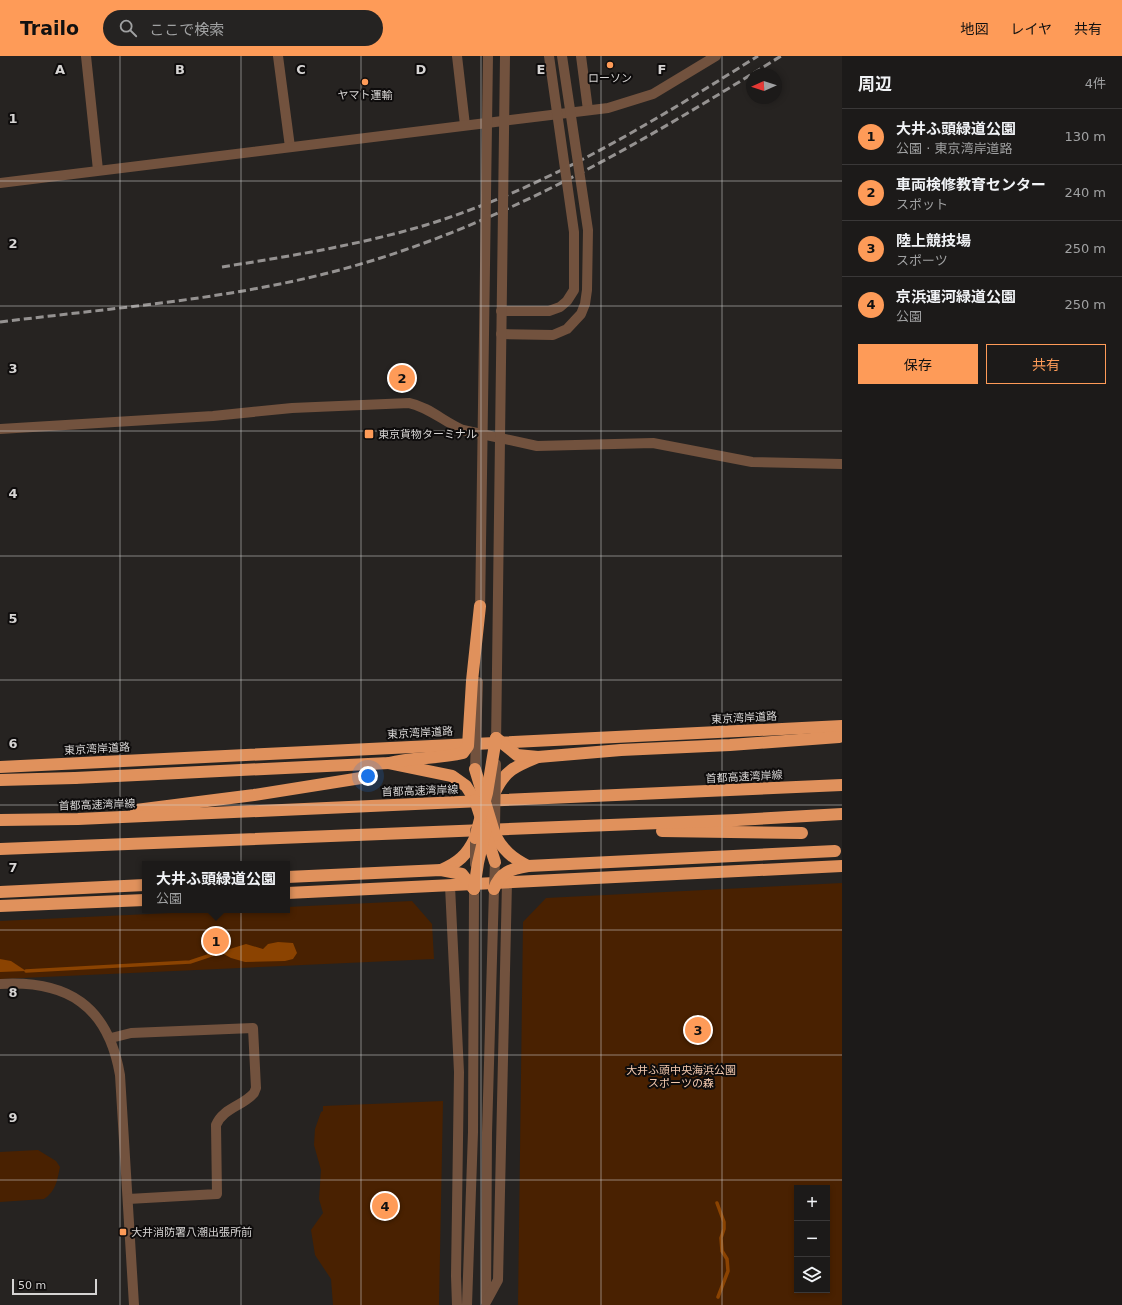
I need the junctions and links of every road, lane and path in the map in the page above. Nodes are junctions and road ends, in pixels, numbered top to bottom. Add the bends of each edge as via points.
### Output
1 (86, 56) edge
2 (278, 56) edge
3 (457, 56) edge
4 (488, 56) edge
5 (505, 56) edge
6 (549, 56) edge
7 (562, 56) edge
8 (580, 56) edge
9 (716, 56) edge
10 (588, 110) junction
11 (465, 125) junction
12 (290, 147) junction
13 (98, 170) junction
14 (0, 183) edge
15 (501, 311) junction
16 (501, 334) junction
17 (0, 429) edge
18 (842, 464) edge
19 (480, 606) junction
20 (841, 734) edge
21 (496, 738) junction
22 (538, 757) junction
23 (389, 763) junction
24 (0, 767) edge
25 (475, 769) joint
26 (361, 778) dead end
27 (0, 780) edge
28 (842, 785) edge
29 (495, 792) junction
30 (480, 800) junction
31 (842, 814) edge
32 (485, 816) junction
33 (0, 820) edge
34 (78, 820) junction
35 (563, 828) junction
36 (490, 832) junction
37 (802, 833) dead end
38 (475, 838) junction
39 (0, 849) edge
40 (838, 851) edge
41 (495, 862) joint
42 (528, 866) junction
43 (842, 866) edge
44 (441, 870) junction
45 (290, 878) edge
46 (507, 882) junction
47 (142, 885) edge
48 (450, 886) junction
49 (58, 889) junction
50 (474, 889) junction
51 (494, 889) junction
52 (0, 892) edge
53 (290, 893) edge
54 (142, 900) edge
55 (0, 901) edge
56 (0, 906) edge
57 (0, 984) edge
58 (111, 1038) junction
59 (128, 1199) junction
60 (486, 1304) edge
61 (134, 1305) edge
62 (457, 1305) edge
63 (467, 1305) edge

1 - 13 street
2 - 12 street
3 - 11 street
4 - 19 street, bridge
5 - 15 street, bridge
6 - 15 street, bridge via 574,232 574,290 568,301 550,311
7 - 16 street, bridge via 588,230 588,290 585,304 581,314 566,329 553,335
8 - 10 street
9 - 10 street via 653,94 608,108
10 - 11 street
11 - 12 street
12 - 13 street
13 - 14 street
15 - 16 street, bridge
16 - 21 street, bridge
17 - 18 street via 213,416 292,408 409,403 426,409 463,430 538,446 652,442 752,462
19 - 23 highway, bridge via 466,750 455,755 408,758
19 - 25 street, bridge
20 - 22 highway, bridge via 730,745
20 - 24 highway, 東京湾岸道路
21 - 22 highway, bridge via 517,755
21 - 29 street, bridge
21 - 30 highway, bridge
22 - 29 highway, bridge via 508,772 501,779
23 - 27 highway, bridge
23 - 30 highway, bridge via 452,776
25 - 30 highway, bridge
26 - 34 highway via 254,795 95,815
28 - 34 highway, 首都高速湾岸線
29 - 32 highway, bridge
29 - 36 street, bridge
30 - 32 highway, bridge
30 - 38 street, bridge
31 - 35 highway
32 - 36 highway, bridge
32 - 38 highway, bridge
33 - 34 highway, 首都高速湾岸線
35 - 37 highway
35 - 39 highway
36 - 41 highway, bridge
36 - 42 highway via 512,858
36 - 50 highway, bridge via 478,863
38 - 44 highway, bridge via 464,857
38 - 50 street, bridge
40 - 42 highway, bridge
41 - 51 street, bridge
42 - 51 highway, bridge via 503,874 498,878
43 - 46 highway
44 - 45 highway, bridge
44 - 50 highway, bridge via 462,874
46 - 48 highway
46 - 60 street via 498,1280
47 - 49 highway
48 - 53 highway
48 - 62 street via 458,1072
49 - 52 highway
49 - 55 highway
50 - 63 street via 473,1132
51 - 60 street via 487,1134
54 - 56 highway
57 - 58 street via 41,985 65,993 92,1012
58 - 59 street via 120,1075
58 - 59 street via 131,1033 253,1028 256,1088 254,1093 226,1111 216,1125 217,1194
59 - 61 street

